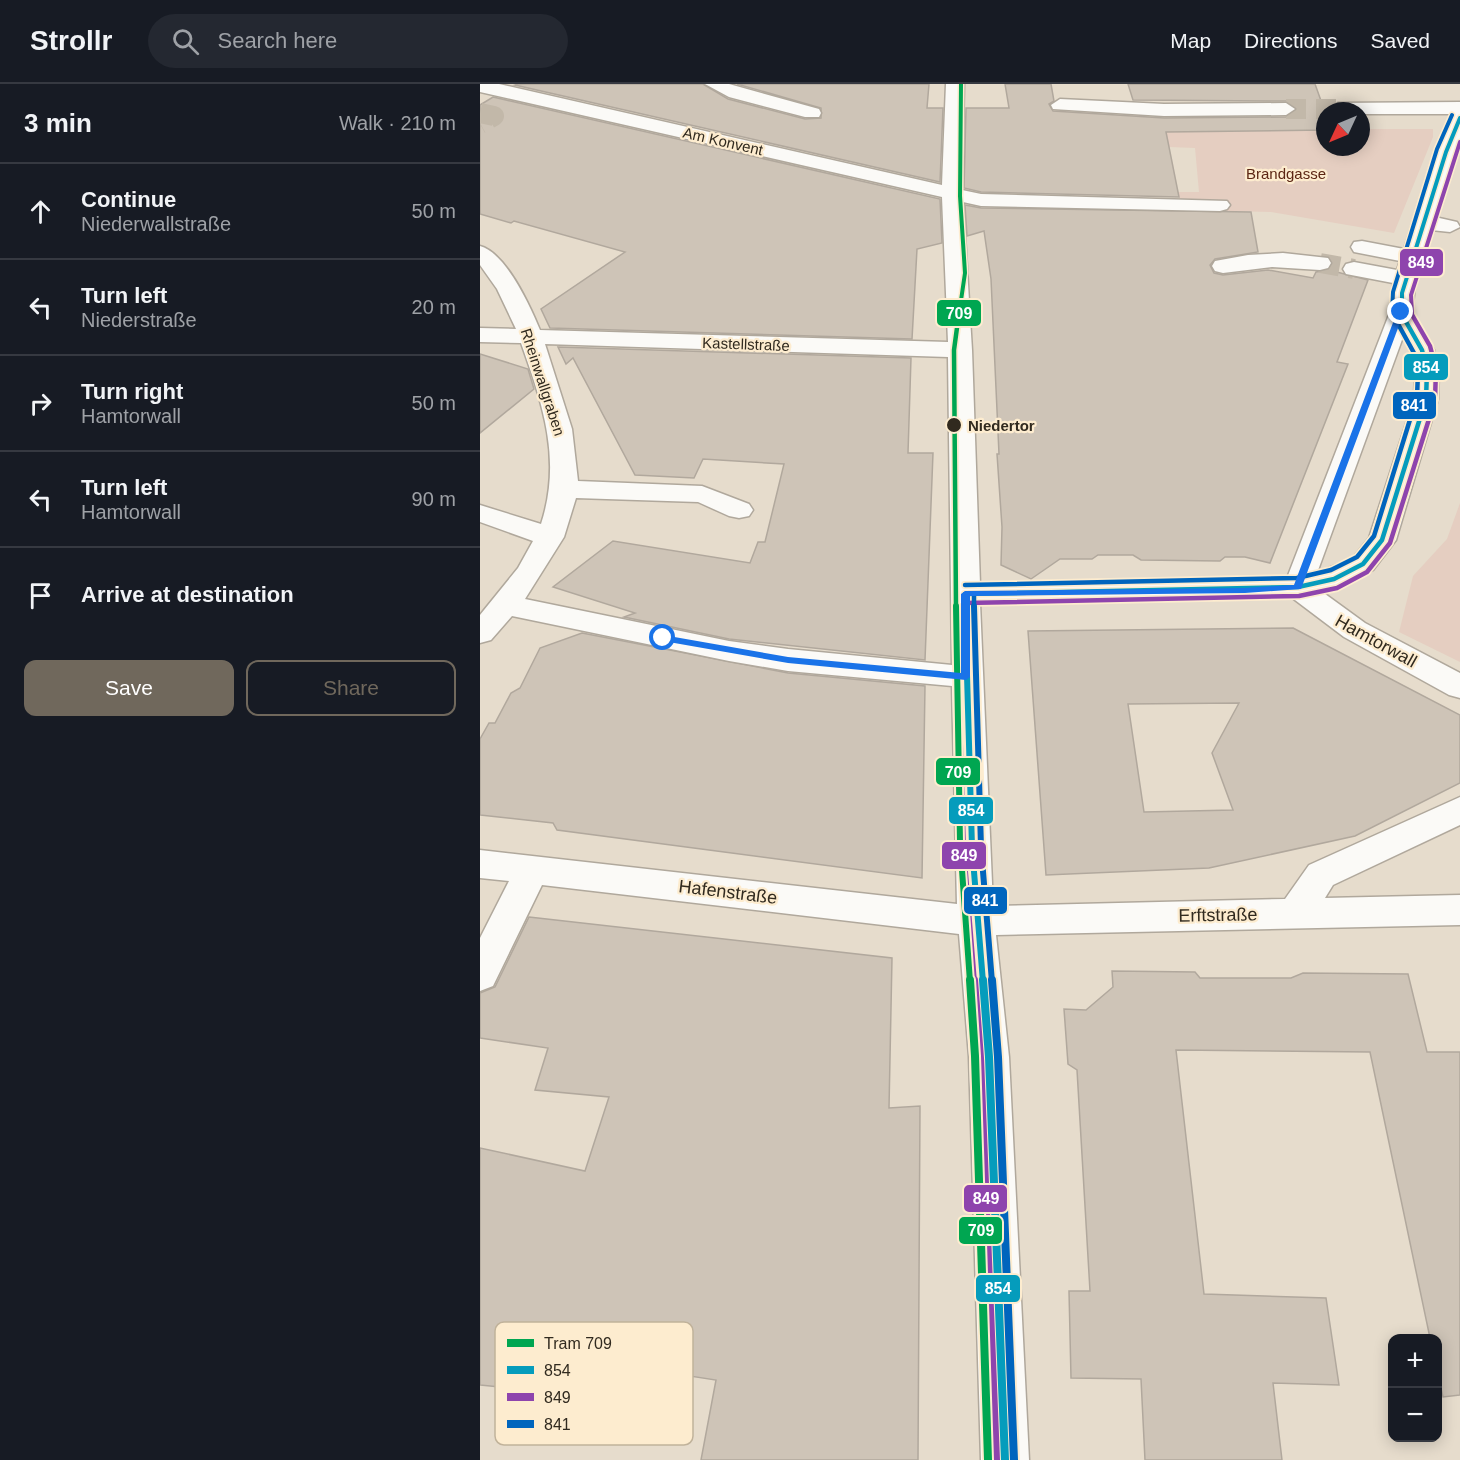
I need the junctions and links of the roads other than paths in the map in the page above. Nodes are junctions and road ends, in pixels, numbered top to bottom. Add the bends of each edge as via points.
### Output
1 (714, 84) edge
2 (955, 84) edge
3 (484, 90) edge
4 (1060, 105) dead end
5 (1460, 108) edge
6 (1286, 109) tunnel mouth
7 (1370, 109) edge
8 (812, 113) dead end
9 (1460, 118) edge
10 (952, 194) junction
11 (1220, 205) dead end
12 (1423, 222) junction
13 (1450, 226) dead end
14 (1362, 247) tunnel mouth
15 (480, 254) edge
16 (1320, 263) tunnel mouth
17 (1223, 266) dead end
18 (1409, 267) junction
19 (1354, 269) tunnel mouth
20 (1401, 312) junction
21 (480, 335) edge
22 (532, 338) junction
23 (960, 350) junction
24 (564, 489) junction
25 (740, 510) dead end
26 (480, 513) edge
27 (550, 537) junction
28 (1298, 587) junction
29 (965, 594) junction
30 (507, 605) junction
31 (480, 633) edge
32 (966, 677) junction
33 (1460, 687) edge
34 (1460, 810) edge
35 (480, 864) edge
36 (532, 870) junction
37 (1460, 910) edge
38 (1295, 914) junction
39 (976, 921) junction
40 (480, 975) edge
41 (1005, 1460) edge

1 - 8 street
2 - 10 street
3 - 10 street, Am Konvent
4 - 6 street via 1126,115 1164,110
5 - 7 street
9 - 12 street
10 - 11 street, Am Konvent via 981,201
10 - 23 street
12 - 13 street
12 - 18 street
14 - 18 street
15 - 22 street, Rheinwallgraben via 505,281
16 - 17 street via 1283,258
18 - 19 street
18 - 20 street
20 - 28 street
20 - 28 street via 1422,350 1427,371 1426,399 1382,540 1363,564 1334,579
21 - 22 street, Kastellstraße
22 - 23 street, Kastellstraße
22 - 24 street, Rheinwallgraben via 565,455
23 - 29 street
24 - 25 street via 702,494
24 - 27 street, Rheinwallgraben
26 - 27 street
27 - 30 street, Rheinwallgraben
28 - 29 street
28 - 33 street, Hamtorwall via 1347,627
29 - 32 street
30 - 31 street, Rheinwallgraben
30 - 32 street via 729,651
32 - 39 street
34 - 38 street via 1321,875
35 - 36 street, Hafenstraße
36 - 39 street, Hafenstraße
36 - 40 street
37 - 38 street, Erftstraße
38 - 39 street, Erftstraße
39 - 41 street via 989,1057

